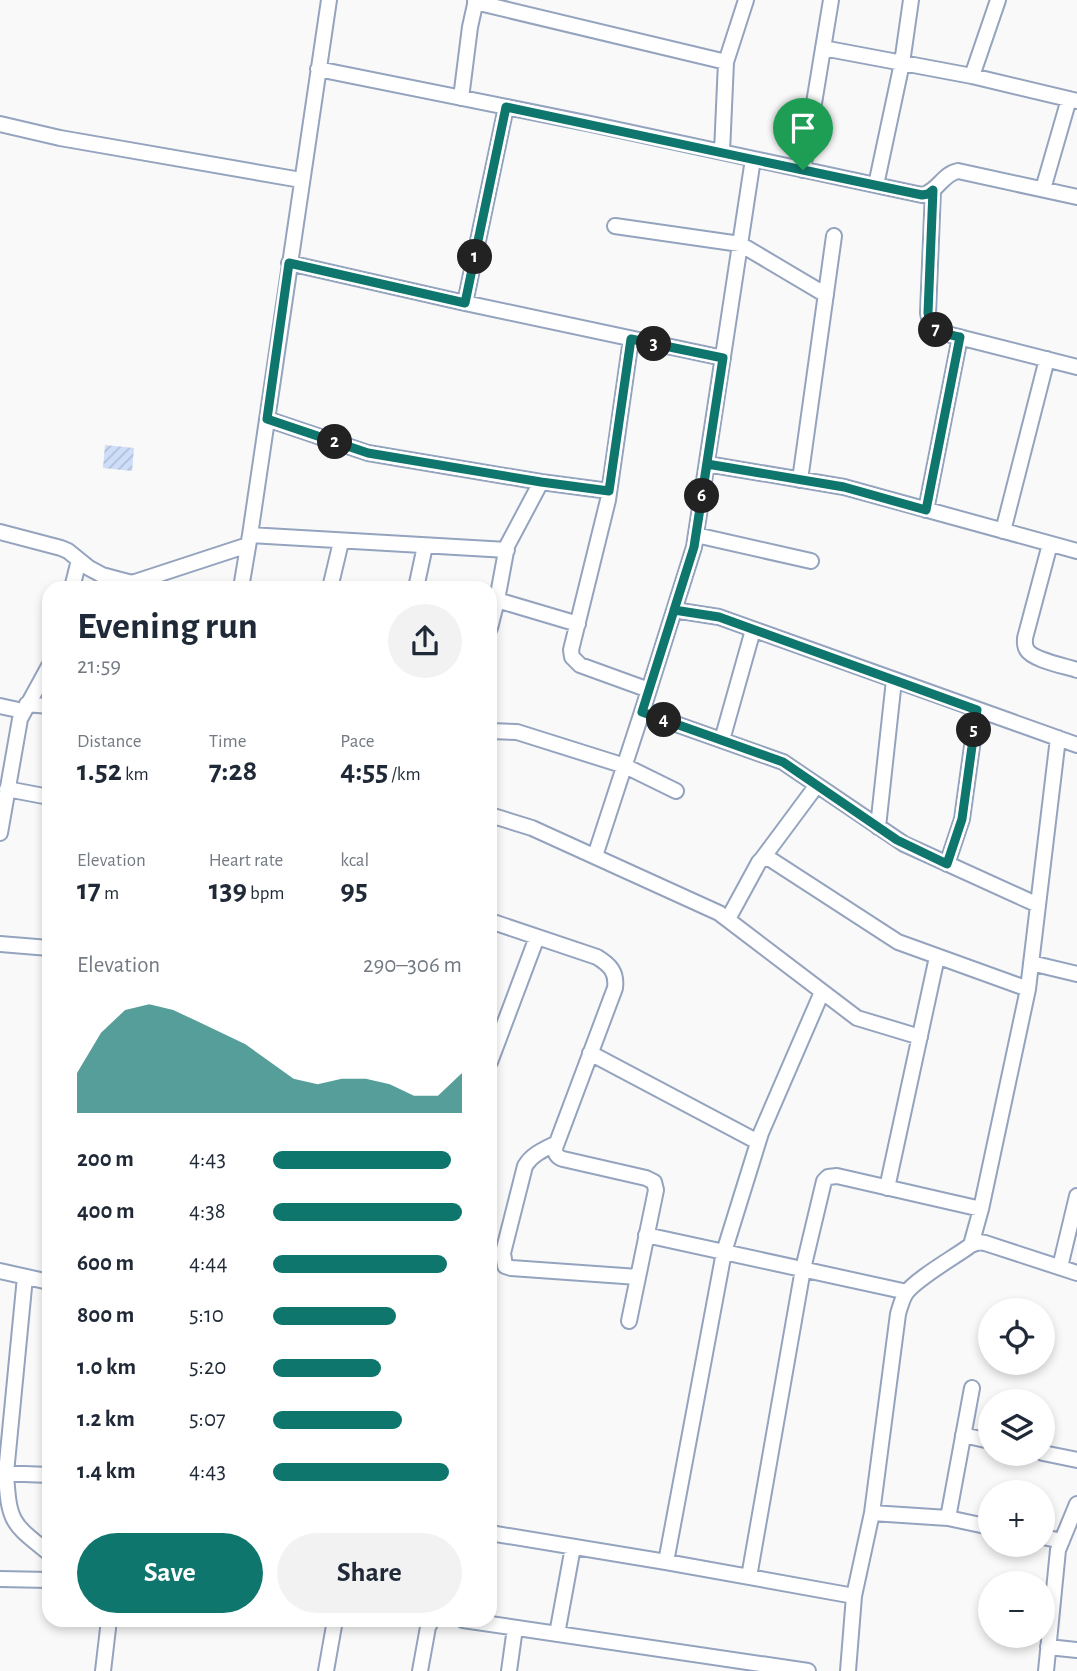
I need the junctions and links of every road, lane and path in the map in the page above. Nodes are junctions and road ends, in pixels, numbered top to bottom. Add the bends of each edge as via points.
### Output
1 (329, 0) edge
2 (746, 0) edge
3 (831, 0) edge
4 (911, 0) edge
5 (998, 0) edge
6 (476, 1) edge
7 (823, 48) junction
8 (726, 62) junction
9 (902, 63) junction
10 (318, 69) junction
11 (972, 76) junction
12 (461, 98) junction
13 (1073, 100) edge
14 (506, 107) junction
15 (0, 124) edge
16 (722, 152) junction
17 (753, 159) junction
18 (803, 170) junction
19 (301, 180) junction
20 (876, 185) junction
21 (1043, 189) junction
22 (933, 190) junction
23 (1077, 197) edge
24 (615, 226) dead end
25 (834, 236) dead end
26 (740, 244) junction
27 (289, 263) junction
28 (826, 295) junction
29 (465, 303) junction
30 (960, 337) junction
31 (631, 339) junction
32 (723, 358) junction
33 (1047, 359) junction
34 (1077, 367) edge
35 (267, 419) junction
36 (707, 464) junction
37 (800, 480) junction
38 (541, 482) junction
39 (609, 491) junction
40 (926, 510) junction
41 (1003, 531) junction
42 (0, 533) edge
43 (696, 535) junction
44 (249, 540) junction
45 (341, 541) junction
46 (1050, 544) junction
47 (425, 546) junction
48 (507, 550) junction
49 (1077, 551) edge
50 (79, 560) junction
51 (811, 561) dead end
52 (74, 581) edge
53 (124, 581) edge
54 (137, 581) edge
55 (242, 581) edge
56 (332, 581) edge
57 (418, 581) edge
58 (497, 600) joint
59 (674, 610) junction
60 (578, 624) junction
61 (753, 630) junction
62 (1077, 670) edge
63 (42, 678) edge
64 (894, 680) junction
65 (649, 690) junction
66 (0, 706) edge
67 (42, 707) edge
68 (25, 708) junction
69 (977, 710) junction
70 (642, 712) junction
71 (497, 731) edge
72 (1058, 738) junction
73 (722, 740) junction
74 (1077, 745) edge
75 (625, 766) junction
76 (817, 785) junction
77 (7, 789) junction
78 (676, 791) dead end
79 (42, 796) edge
80 (497, 816) edge
81 (877, 827) junction
82 (0, 833) edge
83 (595, 856) junction
84 (762, 859) junction
85 (947, 864) junction
86 (1038, 905) junction
87 (728, 919) junction
88 (497, 923) edge
89 (537, 937) junction
90 (0, 944) edge
91 (42, 947) edge
92 (937, 957) junction
93 (1031, 963) junction
94 (1077, 974) edge
95 (1028, 989) junction
96 (822, 992) junction
97 (920, 1037) junction
98 (497, 1043) edge
99 (590, 1053) junction
100 (758, 1142) junction
101 (557, 1143) junction
102 (887, 1188) junction
103 (1077, 1196) edge
104 (981, 1209) junction
105 (646, 1235) junction
106 (971, 1245) junction
107 (724, 1252) junction
108 (1060, 1267) junction
109 (803, 1269) junction
110 (0, 1271) edge
111 (1077, 1273) edge
112 (24, 1276) junction
113 (638, 1277) junction
114 (42, 1280) edge
115 (907, 1292) junction
116 (629, 1321) dead end
117 (972, 1388) dead end
118 (963, 1435) junction
119 (978, 1438) edge
120 (1055, 1455) edge
121 (1077, 1460) edge
122 (3, 1473) edge
123 (42, 1475) edge
124 (1077, 1504) edge
125 (872, 1513) junction
126 (948, 1518) junction
127 (978, 1524) edge
128 (497, 1534) edge
129 (1055, 1540) edge
130 (1062, 1541) junction
131 (42, 1547) edge
132 (573, 1547) junction
133 (666, 1562) junction
134 (749, 1577) junction
135 (0, 1579) edge
136 (1055, 1579) edge
137 (42, 1580) edge
138 (854, 1597) junction
139 (497, 1625) edge
140 (108, 1627) edge
141 (334, 1627) edge
142 (428, 1627) edge
143 (515, 1628) junction
144 (557, 1634) junction
145 (1048, 1648) edge
146 (1055, 1648) edge
147 (1077, 1650) edge
148 (751, 1667) edge
149 (103, 1671) edge
150 (326, 1671) edge
151 (420, 1671) edge
152 (509, 1671) edge
153 (808, 1671) edge
154 (848, 1671) edge
155 (1046, 1671) edge

1 - 10 street
2 - 8 street
3 - 7 street
4 - 9 street
5 - 11 street
6 - 8 street
6 - 12 street
7 - 9 street
7 - 18 street
8 - 16 street
9 - 11 street
9 - 20 street
10 - 12 street
10 - 19 street
11 - 13 street
12 - 14 street
13 - 21 street
14 - 16 street
14 - 29 street
15 - 19 street
16 - 17 street
17 - 18 street
17 - 26 street
18 - 20 street
19 - 27 street
20 - 22 street via 922,195
21 - 22 street via 958,172 946,176
21 - 23 street
22 - 30 street via 930,324
24 - 26 street
25 - 28 street
26 - 28 street
26 - 32 street
27 - 29 street
27 - 35 street
28 - 37 street
29 - 31 street
30 - 33 street
30 - 40 street
31 - 32 street
31 - 39 street
32 - 36 street
33 - 34 street
33 - 41 street
35 - 38 street via 368,453
35 - 44 street
36 - 37 street
36 - 43 street
37 - 40 street
38 - 39 street
38 - 48 street
39 - 60 street
40 - 41 street
41 - 46 street
42 - 50 street via 61,548
43 - 51 street
43 - 59 street
44 - 45 street
44 - 54 street
44 - 55 street
45 - 47 street
45 - 56 street
46 - 49 street
46 - 62 street via 1024,646 1035,657
47 - 48 street
47 - 57 street
48 - 58 street
50 - 52 street
50 - 53 street via 102,575
58 - 60 street
59 - 61 street via 719,617
59 - 65 street
60 - 65 street via 572,650 575,662
61 - 64 street
61 - 73 street
63 - 68 street
64 - 69 street
64 - 81 street
65 - 70 street
66 - 68 street
67 - 68 street
68 - 77 street
69 - 72 street
69 - 85 street via 962,819
70 - 73 street
70 - 75 street
71 - 75 street via 517,732
72 - 74 street
72 - 86 street
73 - 76 street via 783,762
75 - 78 street
75 - 83 street
76 - 81 street
76 - 84 street
77 - 79 street
77 - 82 street
80 - 83 street
81 - 85 street
83 - 87 street
84 - 87 street
84 - 92 street via 770,859 898,942
85 - 86 street
86 - 93 street
87 - 96 street
88 - 89 street
89 - 98 street
89 - 99 street via 597,957 614,972 615,988
90 - 91 street
92 - 95 street
92 - 97 street
93 - 94 street
93 - 95 street
95 - 104 street
96 - 97 street via 863,1021
96 - 100 street
97 - 102 street
99 - 100 street
99 - 101 street
100 - 107 street
101 - 105 street via 558,1157 654,1182
101 - 113 street via 525,1166 503,1253 505,1266
102 - 104 street
102 - 109 street via 828,1177
103 - 108 street
104 - 106 street
105 - 107 street
105 - 113 street
106 - 108 street via 985,1243
106 - 115 street
107 - 109 street
107 - 133 street
108 - 111 street
109 - 115 street
109 - 134 street
110 - 112 street
112 - 114 street
112 - 122 street
113 - 116 street
115 - 125 street via 898,1314
117 - 118 street
118 - 119 street
118 - 126 street
120 - 121 street
122 - 123 street
122 - 131 street via 16,1524
124 - 130 street
125 - 126 street
125 - 138 street
126 - 127 street
128 - 132 street
129 - 130 street
130 - 136 street
132 - 133 street
132 - 144 street
133 - 134 street
134 - 138 street
135 - 137 street
138 - 154 street
139 - 143 street
140 - 149 street
141 - 150 street
142 - 151 street
143 - 144 street
143 - 152 street
144 - 148 street
145 - 155 street
146 - 147 street
148 - 153 street

